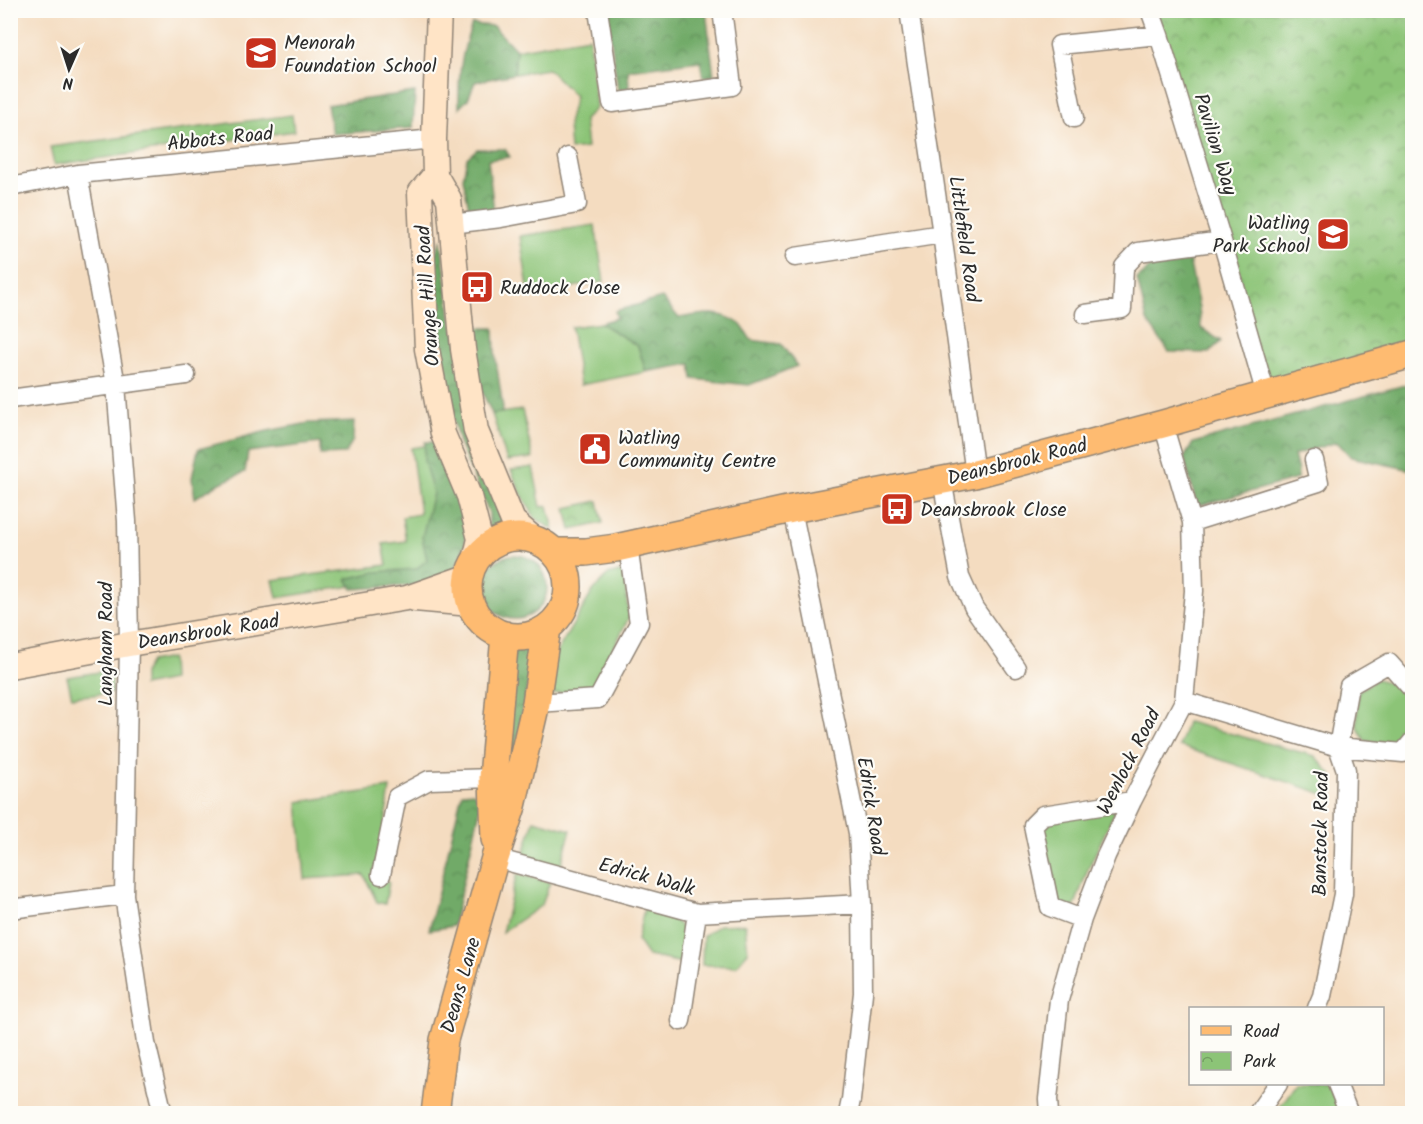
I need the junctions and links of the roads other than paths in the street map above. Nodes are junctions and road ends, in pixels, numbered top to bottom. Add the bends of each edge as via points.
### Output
1 (439, 10) edge
2 (598, 10) edge
3 (722, 10) edge
4 (909, 10) edge
5 (1150, 10) edge
6 (1159, 35) junction
7 (1074, 118) dead end
8 (434, 139) junction
9 (568, 157) dead end
10 (78, 174) junction
11 (435, 175) junction
12 (10, 187) edge
13 (451, 224) junction
14 (942, 234) junction
15 (1222, 241) junction
16 (422, 247) junction
17 (795, 257) dead end
18 (1085, 314) dead end
19 (1413, 354) edge
20 (186, 375) dead end
21 (116, 385) junction
22 (1266, 395) junction
23 (10, 399) edge
24 (1163, 424) junction
25 (1314, 460) dead end
26 (975, 474) junction
27 (942, 480) junction
28 (792, 510) junction
29 (1192, 522) junction
30 (545, 546) junction
31 (622, 547) junction
32 (472, 568) junction
33 (568, 591) junction
34 (406, 598) junction
35 (471, 604) junction
36 (547, 628) junction
37 (505, 635) junction
38 (129, 644) junction
39 (10, 666) edge
40 (1016, 668) dead end
41 (1413, 689) edge
42 (1184, 701) junction
43 (536, 703) junction
44 (1413, 742) edge
45 (1338, 747) junction
46 (494, 778) junction
47 (1132, 801) junction
48 (495, 858) junction
49 (381, 874) dead end
50 (124, 895) junction
51 (862, 904) junction
52 (10, 909) edge
53 (697, 913) junction
54 (1082, 919) junction
55 (1317, 1007) edge
56 (681, 1021) dead end
57 (1277, 1085) edge
58 (1338, 1085) edge
59 (163, 1113) edge
60 (435, 1113) edge
61 (848, 1113) edge
62 (1049, 1113) edge
63 (1257, 1113) edge
64 (1348, 1113) edge

1 - 8 street, Orange Hill Road
2 - 3 street via 612,103 732,86
4 - 14 street, Littlefield Road
5 - 6 street, Pavilion Way
6 - 7 street via 1059,45
6 - 15 street, Pavilion Way
8 - 10 street, Abbots Road
8 - 11 street, Orange Hill Road
9 - 13 street via 577,204
10 - 12 street, Abbots Road
10 - 21 street, Langham Road
11 - 13 street, Orange Hill Road via 449,199
11 - 16 street, Orange Hill Road via 420,193
13 - 16 street
13 - 30 street, Orange Hill Road via 463,349 476,431 513,521
14 - 17 street
14 - 26 street, Littlefield Road
15 - 18 street via 1138,252 1124,267 1122,309
15 - 22 street, Pavilion Way
16 - 32 street, Orange Hill Road via 427,349 443,434 469,496 480,539
19 - 22 main road, Deansbrook Road
20 - 21 street
21 - 23 street
21 - 38 street, Langham Road via 127,521
22 - 24 main road, Deansbrook Road
24 - 26 main road, Deansbrook Road
24 - 29 street, Wenlock Road
25 - 29 street via 1319,482
26 - 27 main road, Deansbrook Road
27 - 28 main road, Deansbrook Road
27 - 40 street via 960,577 974,608
28 - 31 main road, Deansbrook Road
28 - 51 street, Edrick Road via 858,833
29 - 42 street, Wenlock Road via 1194,591
30 - 31 main road, Deansbrook Road via 586,552
30 - 32 main road via 518,537 501,540 487,547
30 - 33 main road via 561,561
31 - 33 main road, Deansbrook Road via 592,560
31 - 43 street via 639,623 598,699
32 - 34 street, Deansbrook Road
32 - 35 main road via 468,593
33 - 36 main road via 562,613
34 - 35 street, Deansbrook Road
34 - 38 street, Deansbrook Road
35 - 37 main road via 480,620
36 - 37 main road via 531,635
36 - 43 main road, Deans Lane
37 - 46 main road, Deans Lane
38 - 39 street, Deansbrook Road
38 - 50 street, Langham Road
41 - 45 street via 1389,663 1349,686
42 - 45 street, Banstock Road
42 - 47 street, Wenlock Road
43 - 48 main road, Deans Lane via 513,806
44 - 45 street via 1402,753
45 - 55 street, Banstock Road via 1346,770 1343,894
46 - 48 main road, Deans Lane
46 - 49 street via 429,780 397,797
47 - 54 street, Wenlock Road
47 - 54 street via 1043,814 1033,825 1050,908
48 - 53 street, Edrick Walk
48 - 60 main road, Deans Lane via 444,1040
50 - 52 street
50 - 59 street, Langham Road via 146,1043
51 - 53 street, Edrick Walk
51 - 61 street, Edrick Road via 863,993
53 - 56 street
54 - 62 street, Wenlock Road via 1059,1000
57 - 63 street
58 - 64 street

